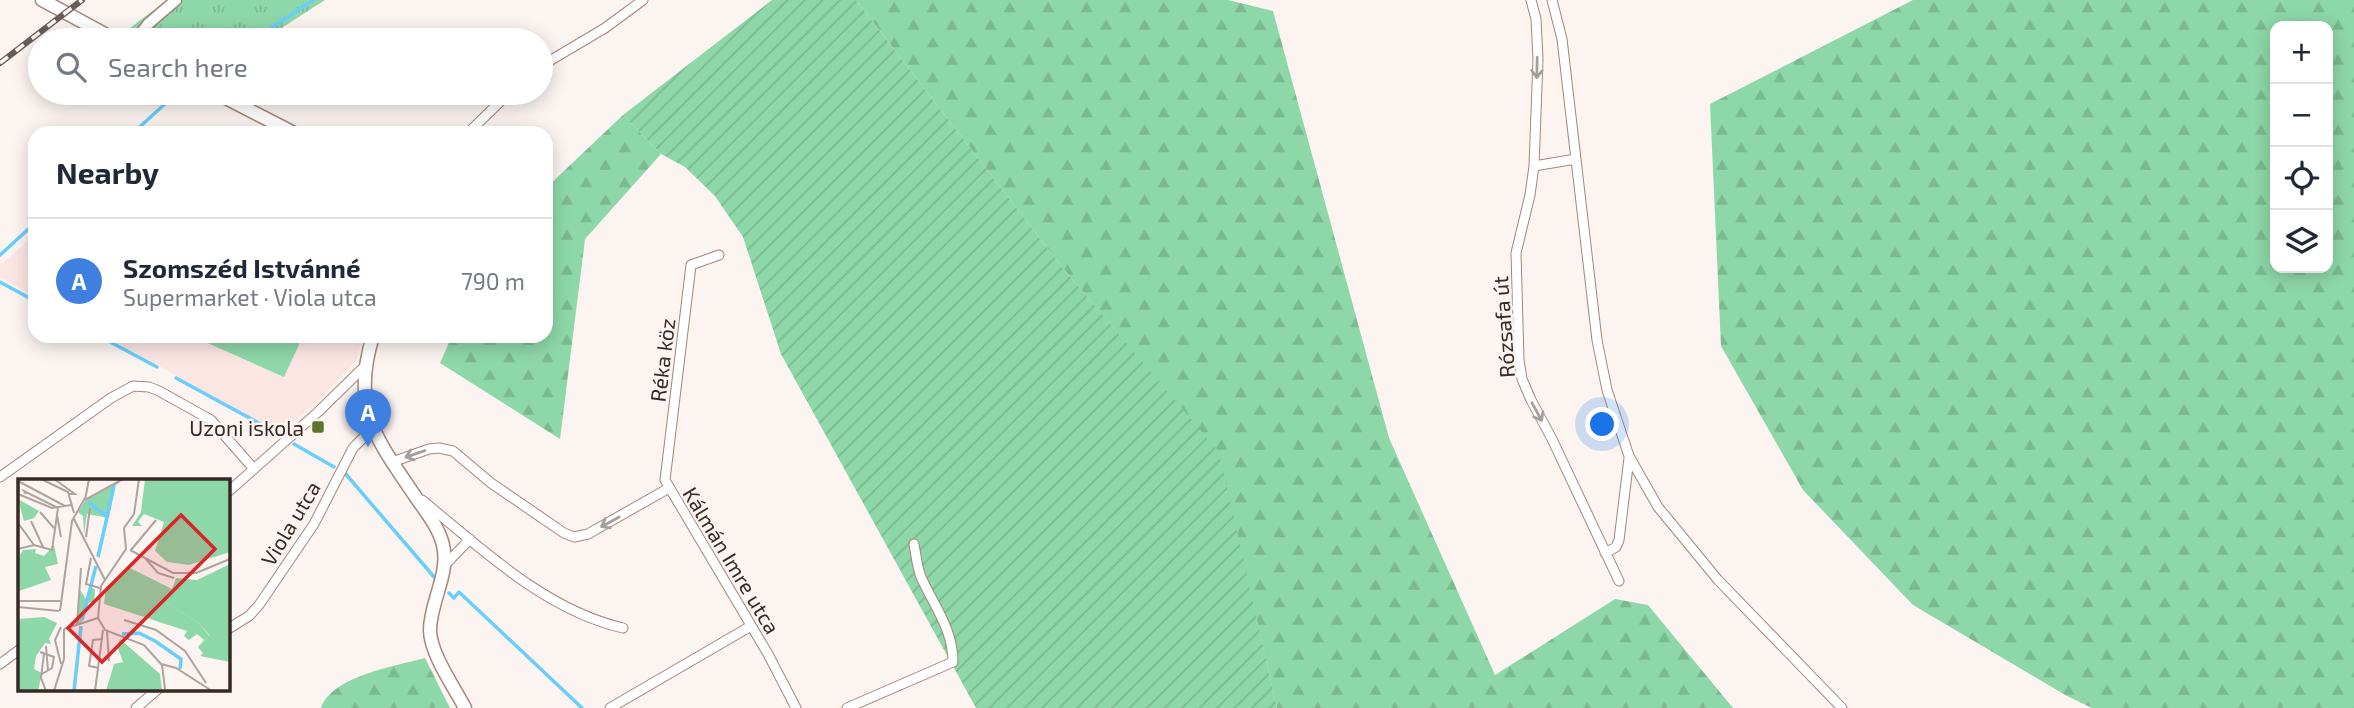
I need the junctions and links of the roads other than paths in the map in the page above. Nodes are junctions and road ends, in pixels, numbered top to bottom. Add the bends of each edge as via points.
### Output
1 (42, 0) edge
2 (176, 0) edge
3 (643, 0) edge
4 (1531, 0) edge
5 (1552, 0) edge
6 (94, 28) edge
7 (145, 28) edge
8 (553, 59) edge
9 (239, 105) edge
10 (497, 105) edge
11 (280, 126) edge
12 (475, 126) edge
13 (1576, 159) junction
14 (1534, 166) junction
15 (719, 255) dead end
16 (371, 343) edge
17 (365, 366) junction
18 (373, 428) junction
19 (1629, 456) junction
20 (392, 462) junction
21 (254, 469) junction
22 (0, 477) edge
23 (669, 488) junction
24 (229, 491) edge
25 (412, 492) junction
26 (470, 539) junction
27 (914, 544) dead end
28 (1605, 553) junction
29 (444, 566) junction
30 (1619, 581) dead end
31 (751, 626) junction
32 (229, 628) edge
33 (623, 628) dead end
34 (18, 651) edge
35 (0, 664) edge
36 (157, 690) edge
37 (136, 708) edge
38 (465, 708) edge
39 (610, 708) edge
40 (796, 708) edge
41 (847, 708) edge
42 (1842, 708) edge

1 - 6 main road
2 - 7 street
3 - 8 street
4 -> 14 street, Rózsafa út via 1538,59
5 - 13 street via 1562,39
9 - 11 main road
10 - 12 street
13 - 14 street
13 - 19 street via 1597,340 1607,390
14 -> 28 street, Rózsafa út via 1516,253 1522,379
15 - 23 street, Réka köz via 691,265 665,480
16 - 17 main road
17 - 18 main road via 364,396
17 - 21 street
18 - 20 main road
18 - 32 street, Viola utca via 353,448 314,523 259,605
19 - 28 street via 1619,540
19 - 42 street via 1658,507 1718,580
23 -> 20 street, Kálmán Imre utca via 588,534 574,537 491,483 453,451 429,449
20 - 25 main road
21 - 22 street via 204,415 159,391 137,386 118,393
21 - 24 street
23 - 31 street, Kálmán Imre utca
25 - 26 street
25 - 29 main road via 440,537
26 - 29 street
26 - 33 street via 565,606
27 - 41 street via 920,575 944,620 953,662
28 - 30 street, Rózsafa út
29 - 38 main road via 431,636
31 - 39 street
31 - 40 street, Kálmán Imre utca
34 - 35 street
36 - 37 street

